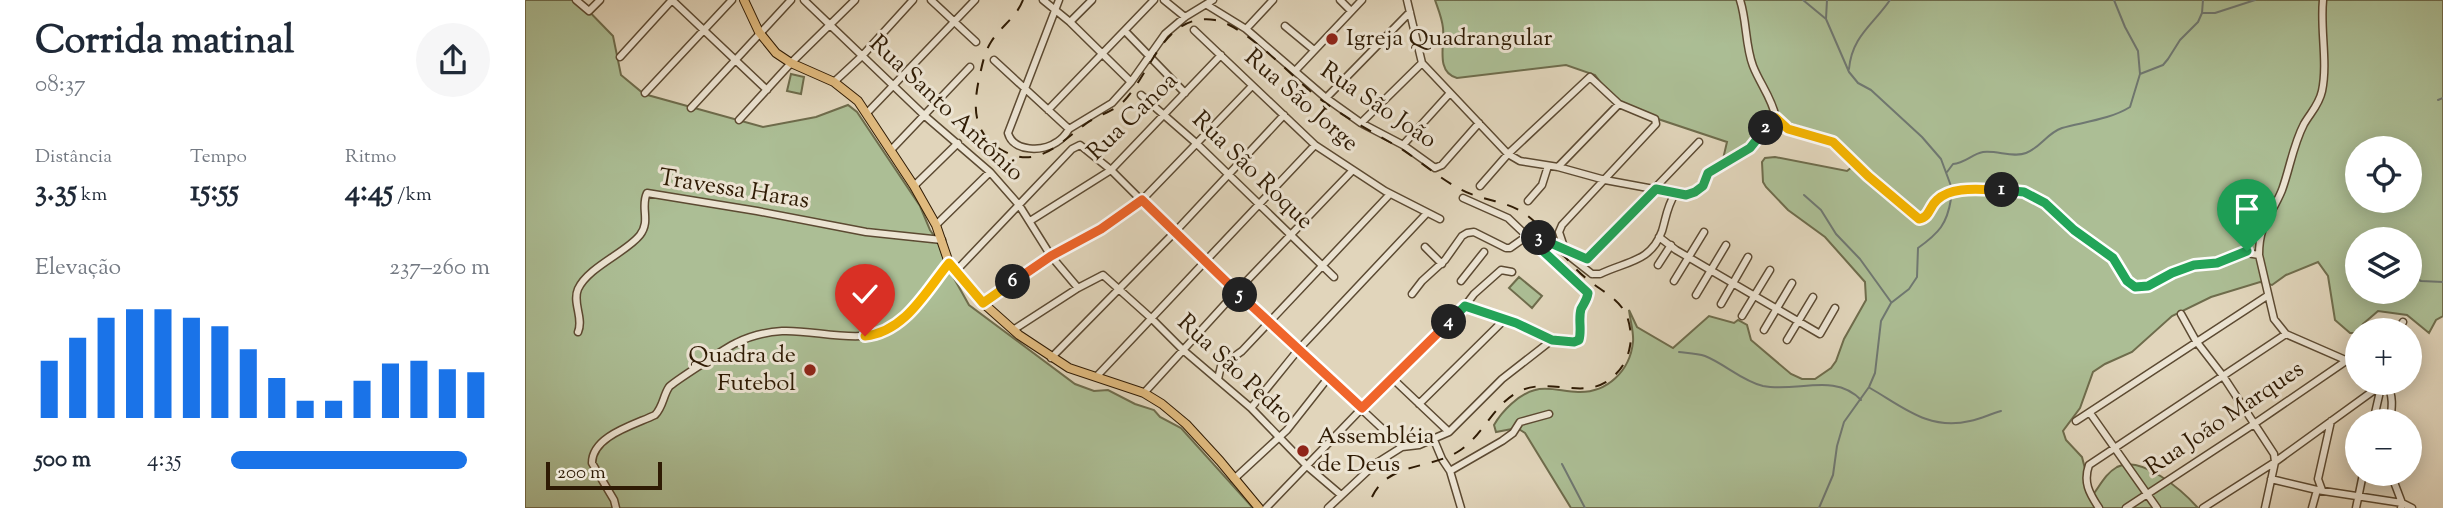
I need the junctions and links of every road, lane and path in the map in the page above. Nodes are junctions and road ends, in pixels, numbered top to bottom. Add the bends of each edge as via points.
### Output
1 (576, 0) edge
2 (600, 0) edge
3 (672, 0) edge
4 (732, 0) edge
5 (744, 0) edge
6 (792, 0) edge
7 (804, 0) edge
8 (855, 0) edge
9 (913, 0) edge
10 (931, 0) edge
11 (975, 0) edge
12 (1042, 0) edge
13 (1059, 0) edge
14 (1092, 0) edge
15 (1154, 0) edge
16 (1164, 0) edge
17 (1273, 0) edge
18 (1341, 0) edge
19 (1362, 0) edge
20 (1407, 0) edge
21 (1740, 0) edge
22 (2322, 0) edge
23 (1210, 3) edge
24 (1056, 10) junction
25 (1351, 11) junction
26 (1411, 12) junction
27 (1185, 17) junction
28 (1070, 22) junction
29 (954, 23) junction
30 (831, 26) junction
31 (1285, 26) dead end
32 (1246, 29) junction
33 (704, 30) junction
34 (1194, 30) dead end
35 (1125, 31) junction
36 (759, 32) junction
37 (977, 42) dead end
38 (1314, 50) junction
39 (1101, 53) junction
40 (1148, 55) junction
41 (1221, 55) junction
42 (862, 56) junction
43 (620, 57) dead end
44 (735, 59) junction
45 (994, 60) dead end
46 (791, 63) junction
47 (1422, 64) junction
48 (970, 67) dead end
49 (1295, 71) junction
50 (834, 82) junction
51 (1131, 82) junction
52 (893, 86) junction
53 (1252, 86) junction
54 (767, 90) junction
55 (1025, 90) junction
56 (645, 93) dead end
57 (1185, 93) junction
58 (1450, 93) junction
59 (1141, 95) dead end
60 (1326, 98) junction
61 (1619, 104) junction
62 (691, 108) dead end
63 (1048, 110) junction
64 (867, 113) junction
65 (1163, 114) junction
66 (1284, 115) junction
67 (925, 116) junction
68 (1776, 118) junction
69 (739, 120) dead end
70 (1361, 122) junction
71 (1479, 123) junction
72 (1067, 127) junction
73 (1699, 142) dead end
74 (958, 143) junction
75 (1196, 144) junction
76 (1315, 145) junction
77 (1403, 145) junction
78 (891, 150) junction
79 (1509, 154) junction
80 (1548, 166) junction
81 (1558, 167) junction
82 (1111, 170) junction
83 (990, 172) junction
84 (1352, 172) junction
85 (1228, 174) junction
86 (1605, 180) junction
87 (914, 186) junction
88 (1480, 186) dead end
89 (1656, 189) junction
90 (1390, 194) junction
91 (1675, 194) junction
92 (1463, 198) dead end
93 (1142, 200) junction
94 (1528, 201) dead end
95 (1019, 205) junction
96 (1259, 205) junction
97 (1427, 213) junction
98 (1440, 219) dead end
99 (1030, 221) junction
100 (936, 225) junction
101 (1704, 232) dead end
102 (1174, 233) junction
103 (1291, 236) junction
104 (1527, 236) junction
105 (1658, 239) junction
106 (942, 240) junction
107 (1726, 245) dead end
108 (1425, 247) dead end
109 (1672, 248) junction
110 (1562, 249) junction
111 (1484, 252) dead end
112 (2259, 255) junction
113 (1051, 256) junction
114 (1688, 257) junction
115 (1748, 257) dead end
116 (1587, 259) junction
117 (1207, 260) junction
118 (949, 263) junction
119 (1441, 264) junction
120 (1658, 265) dead end
121 (1322, 266) junction
122 (1711, 270) junction
123 (1770, 270) dead end
124 (955, 272) junction
125 (1512, 272) dead end
126 (1593, 274) junction
127 (1334, 276) dead end
128 (1461, 281) dead end
129 (1674, 281) dead end
130 (1733, 283) junction
131 (1792, 283) dead end
132 (1077, 288) junction
133 (1119, 289) junction
134 (1237, 292) junction
135 (1412, 294) dead end
136 (1696, 295) dead end
137 (1754, 296) junction
138 (2267, 296) junction
139 (1813, 297) dead end
140 (983, 303) junction
141 (1721, 304) dead end
142 (1465, 306) junction
143 (1835, 308) dead end
144 (1777, 309) junction
145 (2181, 314) dead end
146 (1742, 316) dead end
147 (1152, 319) junction
148 (1504, 320) junction
149 (1268, 322) junction
150 (1798, 322) junction
151 (1013, 330) junction
152 (1764, 330) dead end
153 (578, 332) dead end
154 (2286, 334) junction
155 (1552, 340) junction
156 (1787, 340) dead end
157 (2196, 341) junction
158 (1183, 350) junction
159 (1298, 350) junction
160 (1051, 358) junction
161 (2345, 361) edge
162 (2345, 362) edge
163 (1097, 376) junction
164 (2224, 376) junction
165 (1328, 378) junction
166 (1392, 378) junction
167 (1217, 379) junction
168 (1144, 393) junction
169 (2367, 395) edge
170 (1419, 404) junction
171 (1251, 408) junction
172 (1362, 408) junction
173 (2090, 413) junction
174 (1549, 414) dead end
175 (2331, 420) junction
176 (2076, 421) dead end
177 (2254, 424) junction
178 (1449, 432) junction
179 (1279, 436) junction
180 (1434, 440) junction
181 (1402, 447) junction
182 (2115, 447) junction
183 (2275, 462) junction
184 (1307, 466) junction
185 (1451, 471) junction
186 (1234, 479) junction
187 (2271, 479) junction
188 (2360, 486) edge
189 (2395, 486) edge
190 (2319, 490) junction
191 (2147, 494) junction
192 (1341, 495) junction
193 (2358, 496) junction
194 (2402, 506) edge
195 (616, 508) edge
196 (1259, 508) edge
197 (1266, 508) edge
198 (1328, 508) edge
199 (1461, 508) edge
200 (2099, 508) edge
201 (2126, 508) edge
202 (2157, 508) edge
203 (2203, 508) edge
204 (2265, 508) edge
205 (2312, 508) edge
206 (2356, 508) edge
207 (2411, 508) edge

1 - 2 street via 589,11
3 - 33 street
3 - 43 street
4 - 33 street
5 - 36 main road
6 - 36 street
7 - 30 street, Rua Santo Antônio
8 - 30 street
9 - 42 street
10 - 29 street
11 - 29 street
12 - 24 street
13 - 24 street
14 - 28 street
15 - 35 street
16 - 27 street
17 - 32 street
18 - 25 street
19 - 25 street
20 - 26 street
21 - 68 street via 1753,66
22 - 112 street via 2322,91 2264,221
23 - 27 street
23 - 32 street, Rua São João
24 - 28 street
24 - 55 street
25 - 38 street
26 - 47 street
26 - 60 street
27 - 40 street
28 - 39 street
29 - 37 street
29 - 52 street
30 - 42 street, Rua Santo Antônio
30 - 46 street
31 - 38 street
32 - 49 street, Rua São João
33 - 44 street
33 - 56 street
34 - 41 street, Rua São Jorge
35 - 39 street
35 - 40 street
36 - 44 street
36 - 46 main road
38 - 49 street
39 - 51 street
39 - 63 street
40 - 51 street
40 - 57 street
41 - 53 street, Rua São Jorge
41 - 57 street, Rua Canoa
42 - 50 street
42 - 52 street, Rua Santo Antônio
44 - 54 street
44 - 62 street
45 - 55 street
46 - 50 main road
46 - 54 street
47 - 58 street
47 - 70 street
48 - 67 street
49 - 60 street, Rua São João
50 - 64 main road
51 - 72 street via 1112,103
52 - 64 street
52 - 67 street, Rua Santo Antônio
53 - 66 street, Rua São Jorge
53 - 75 street
54 - 69 street
55 - 63 street
55 - 72 street via 1008,133 1013,143 1029,148 1049,146 1058,142
57 - 65 street, Rua Canoa
58 - 71 street
58 - 77 street
59 - 65 street, Rua São Roque
60 - 70 street, Rua São João
61 - 79 street via 1590,78
61 - 81 street
61 - 86 street via 1656,121
63 - 72 street
64 - 78 main road
65 - 75 street, Rua São Roque
65 - 82 street, Rua Canoa
66 - 76 street, Rua São Jorge
66 - 85 street
67 - 74 street, Rua Santo Antônio
67 - 78 street
68 - 91 street via 1750,148 1708,173 1703,186 1686,195
68 - 112 street via 1788,129 1833,142 1919,219 1927,216 1938,198 1954,191 2024,192 2045,203 2113,258 2135,287 2241,252
70 - 77 street, Rua São João
71 - 77 street, Rua São João via 1436,168
71 - 79 street
73 - 89 street
74 - 83 street, Rua Santo Antônio
74 - 87 street
75 - 85 street, Rua São Roque
75 - 93 street
76 - 84 street, Rua São Jorge
76 - 96 street
78 - 87 main road
79 - 80 street
79 - 88 street
80 - 81 street
80 - 94 street via 1542,185
81 - 86 street
82 - 93 street
82 - 95 street via 1080,145
82 - 99 street, Rua Canoa
83 - 95 street, Rua Santo Antônio
83 - 100 street
84 - 90 street, Rua São Jorge
84 - 103 street
85 - 96 street, Rua São Roque
85 - 102 street
86 - 89 street
86 - 110 street via 1562,225
87 - 100 main road
89 - 91 street
89 - 116 street
90 - 97 street, Rua São Jorge
90 - 121 street
91 - 105 street
92 - 104 street via 1508,218
93 - 102 street
93 - 113 street
95 - 99 street, Rua Santo Antônio
95 - 124 street
96 - 103 street, Rua São Roque
96 - 117 street
97 - 98 street, Rua São Jorge
97 - 159 street
99 - 113 street, Rua Santo Antônio
100 - 106 main road
101 - 114 street
102 - 117 street
102 - 133 street
103 - 121 street, Rua São Roque
103 - 134 street
104 - 110 street
104 - 119 street via 1506,248 1467,233
104 - 155 street via 1588,293 1580,313 1579,340
105 - 109 street
105 - 126 street via 1641,259
106 - 118 main road
106 - 153 street, Travessa Haras via 866,232 647,193 646,224 639,236 580,286 576,296
107 - 122 street
108 - 119 street
109 - 114 street
109 - 120 street
110 - 116 street
110 - 126 street
111 - 128 street
112 - 138 street
113 - 132 street, Rua Santo Antônio
113 - 140 street
114 - 122 street
114 - 129 street
115 - 130 street
116 - 126 street
117 - 134 street
117 - 147 street
118 - 124 main road
118 - 195 street via 913,309 884,332 865,336 783,331 755,335 725,348 673,383 655,415 605,439 592,456
119 - 135 street
121 - 127 street, Rua São Roque
121 - 149 street
122 - 130 street
122 - 136 street
123 - 137 street
124 - 140 main road
125 - 142 street via 1501,270
130 - 137 street
130 - 141 street
131 - 144 street
132 - 133 street, Rua São Pedro via 1103,275
132 - 151 street
133 - 147 street, Rua São Pedro
133 - 160 street
134 - 149 street
134 - 158 street
137 - 144 street
137 - 146 street
138 - 154 street via 2274,319
138 - 157 street
139 - 150 street
140 - 151 main road
142 - 148 street
142 - 166 street
143 - 150 street via 1820,334
144 - 150 street
144 - 152 street
145 - 157 street
147 - 158 street, Rua São Pedro
147 - 163 street
148 - 155 street
148 - 170 street
149 - 159 street
149 - 167 street via 1221,366
150 - 156 street
151 - 160 main road
154 - 161 street
154 - 164 street
155 - 178 street via 1502,379
157 - 164 street
157 - 173 street
158 - 167 street, Rua São Pedro
158 - 168 street
159 - 165 street
159 - 171 street
160 - 163 main road
162 - 177 street, Rua João Marques
163 - 168 main road
164 - 177 street
164 - 182 street
165 - 172 street
165 - 179 street
166 - 170 street
166 - 172 street
167 - 171 street, Rua São Pedro
168 - 186 main road via 1186,424
169 - 175 street
170 - 178 street
171 - 179 street, Rua São Pedro
172 - 181 street
172 - 184 street
173 - 176 street
173 - 182 street
174 - 185 street via 1520,422 1502,441
175 - 183 street
175 - 190 street
177 - 183 street
177 - 191 street, Rua João Marques
178 - 180 street
179 - 184 street, Rua São Pedro
179 - 186 street
180 - 181 street
180 - 185 street
181 - 192 street
182 - 191 street
182 - 200 street via 2089,465 2085,478
183 - 187 street
183 - 203 street
184 - 192 street, Rua São Pedro
184 - 197 street
185 - 199 street
186 - 196 main road
187 - 190 street
187 - 204 street
188 - 193 street
189 - 194 street
190 - 193 street
190 - 205 street
191 - 201 street, Rua João Marques
191 - 202 street
192 - 198 street
193 - 194 street
193 - 206 street
194 - 207 street

